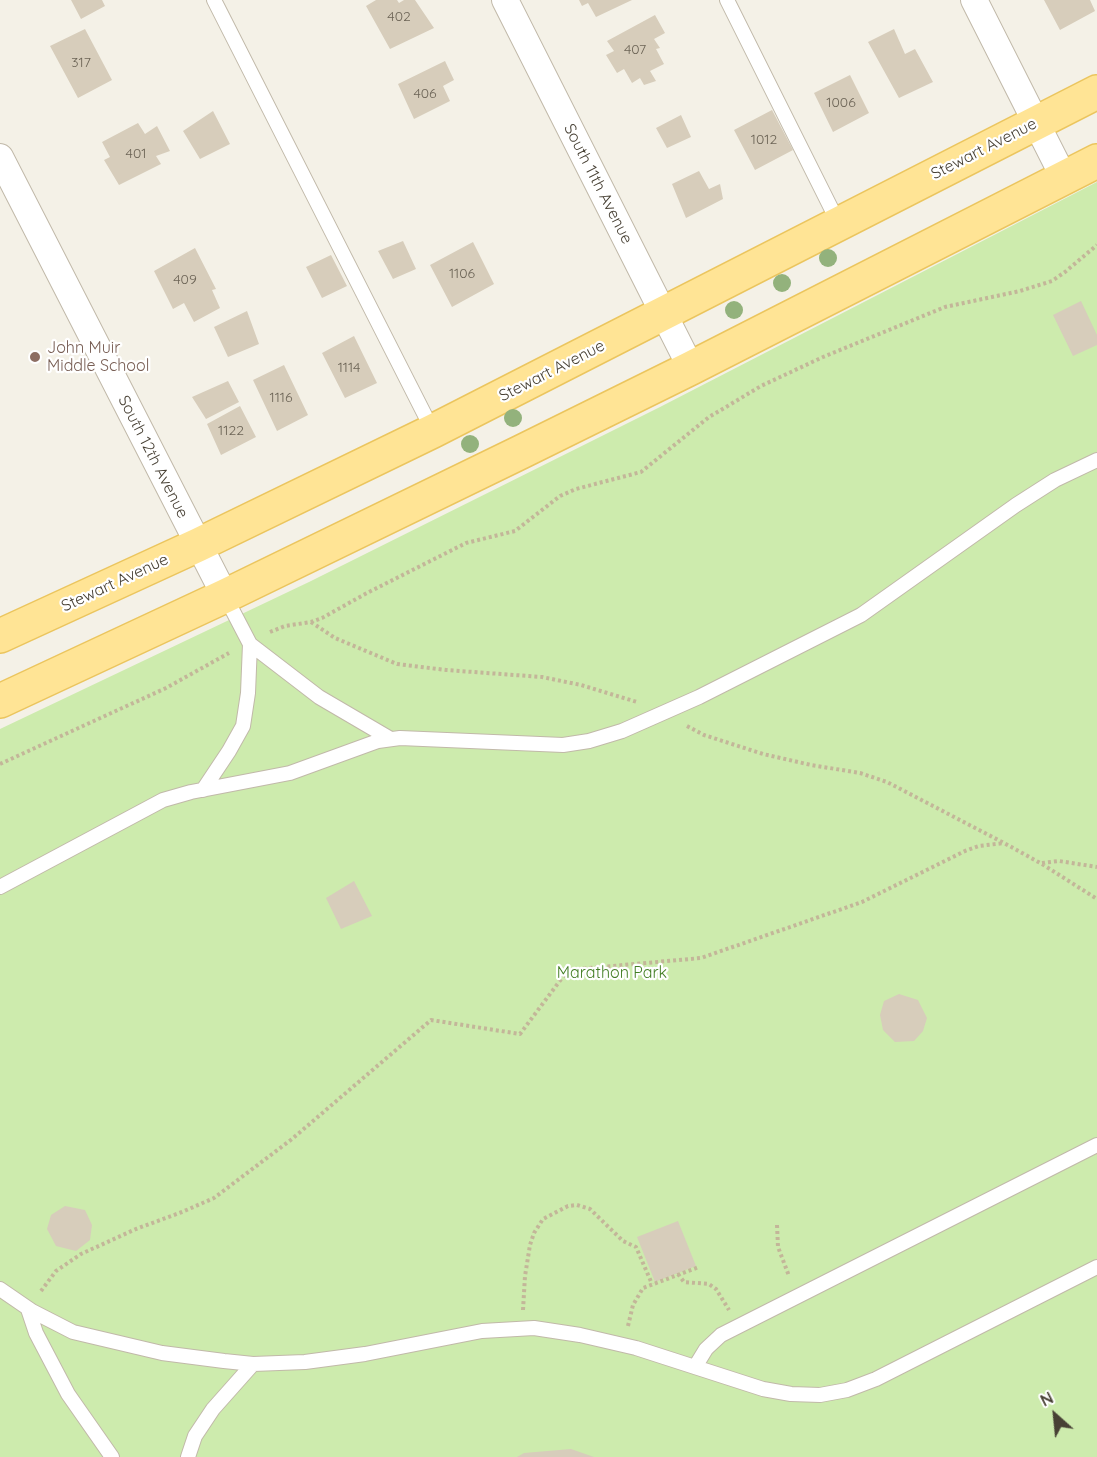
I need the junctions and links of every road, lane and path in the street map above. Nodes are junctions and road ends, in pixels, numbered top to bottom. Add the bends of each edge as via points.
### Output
1 (214, 0) edge
2 (505, 0) edge
3 (727, 0) edge
4 (974, 0) edge
5 (1097, 92) edge
6 (1037, 123) junction
7 (0, 157) edge
8 (1097, 160) edge
9 (1064, 178) junction
10 (6, 186) edge
11 (839, 224) junction
12 (1097, 245) edge
13 (664, 313) junction
14 (691, 368) junction
15 (433, 431) junction
16 (1097, 460) edge
17 (198, 545) junction
18 (225, 596) junction
19 (311, 622) junction
20 (279, 628) dead end
21 (0, 636) edge
22 (250, 644) junction
23 (222, 657) dead end
24 (0, 701) edge
25 (662, 714) junction
26 (389, 738) junction
27 (0, 764) edge
28 (203, 790) junction
29 (1004, 843) junction
30 (1042, 864) junction
31 (1097, 867) edge
32 (0, 887) edge
33 (1097, 899) edge
34 (1097, 1144) edge
35 (777, 1225) dead end
36 (699, 1267) dead end
37 (1097, 1268) edge
38 (678, 1274) junction
39 (652, 1284) junction
40 (0, 1289) edge
41 (798, 1296) junction
42 (28, 1309) junction
43 (739, 1326) junction
44 (522, 1328) junction
45 (626, 1346) junction
46 (253, 1364) junction
47 (695, 1367) junction
48 (112, 1457) edge
49 (188, 1457) edge

1 - 15 lane
2 - 13 street, South 11th Avenue
3 - 11 lane
4 - 6 street
5 - 6 main road, Stewart Avenue
6 - 9 street
6 - 11 main road, Stewart Avenue
7 - 10 street, South 12th Avenue
8 - 9 main road
9 - 14 main road
10 - 17 street, South 12th Avenue
11 - 13 main road, Stewart Avenue
12 - 19 path via 1052,281 926,313 761,386 709,417 641,472 560,496 515,531 466,543
13 - 14 street, South 11th Avenue
13 - 15 main road, Stewart Avenue
14 - 18 main road
15 - 17 main road, Stewart Avenue
16 - 25 lane via 1016,505 861,615
17 - 18 street, South 12th Avenue
17 - 21 main road, Stewart Avenue
18 - 22 lane
18 - 24 main road
19 - 20 path
19 - 25 path via 335,638 398,664 564,681 619,695
22 - 26 lane via 319,697
22 - 28 lane via 243,726
23 - 27 path via 166,688
25 - 26 lane via 603,738 575,744
25 - 29 path via 704,735 763,754 874,777
26 - 28 lane via 290,773
28 - 32 lane via 150,806
29 - 30 path
29 - 42 path via 965,851 862,902 700,958 568,970 520,1034 431,1020 292,1139 214,1198 81,1254 56,1272
30 - 31 path via 1059,861
30 - 33 path
34 - 41 lane
35 - 41 path via 778,1247
36 - 38 path
37 - 47 lane via 847,1390 820,1395 778,1392
38 - 39 path
38 - 43 path via 684,1282 706,1282 712,1286
39 - 44 path via 636,1247 624,1241 590,1209 568,1206 543,1220 534,1233 525,1276
39 - 45 path via 643,1288 637,1298
40 - 42 lane
41 - 43 lane
42 - 46 lane via 86,1336 162,1353
42 - 48 lane via 68,1394
43 - 47 lane via 713,1340
44 - 45 lane
44 - 46 lane via 482,1330 341,1358
45 - 47 lane
46 - 49 lane via 213,1409 195,1436

